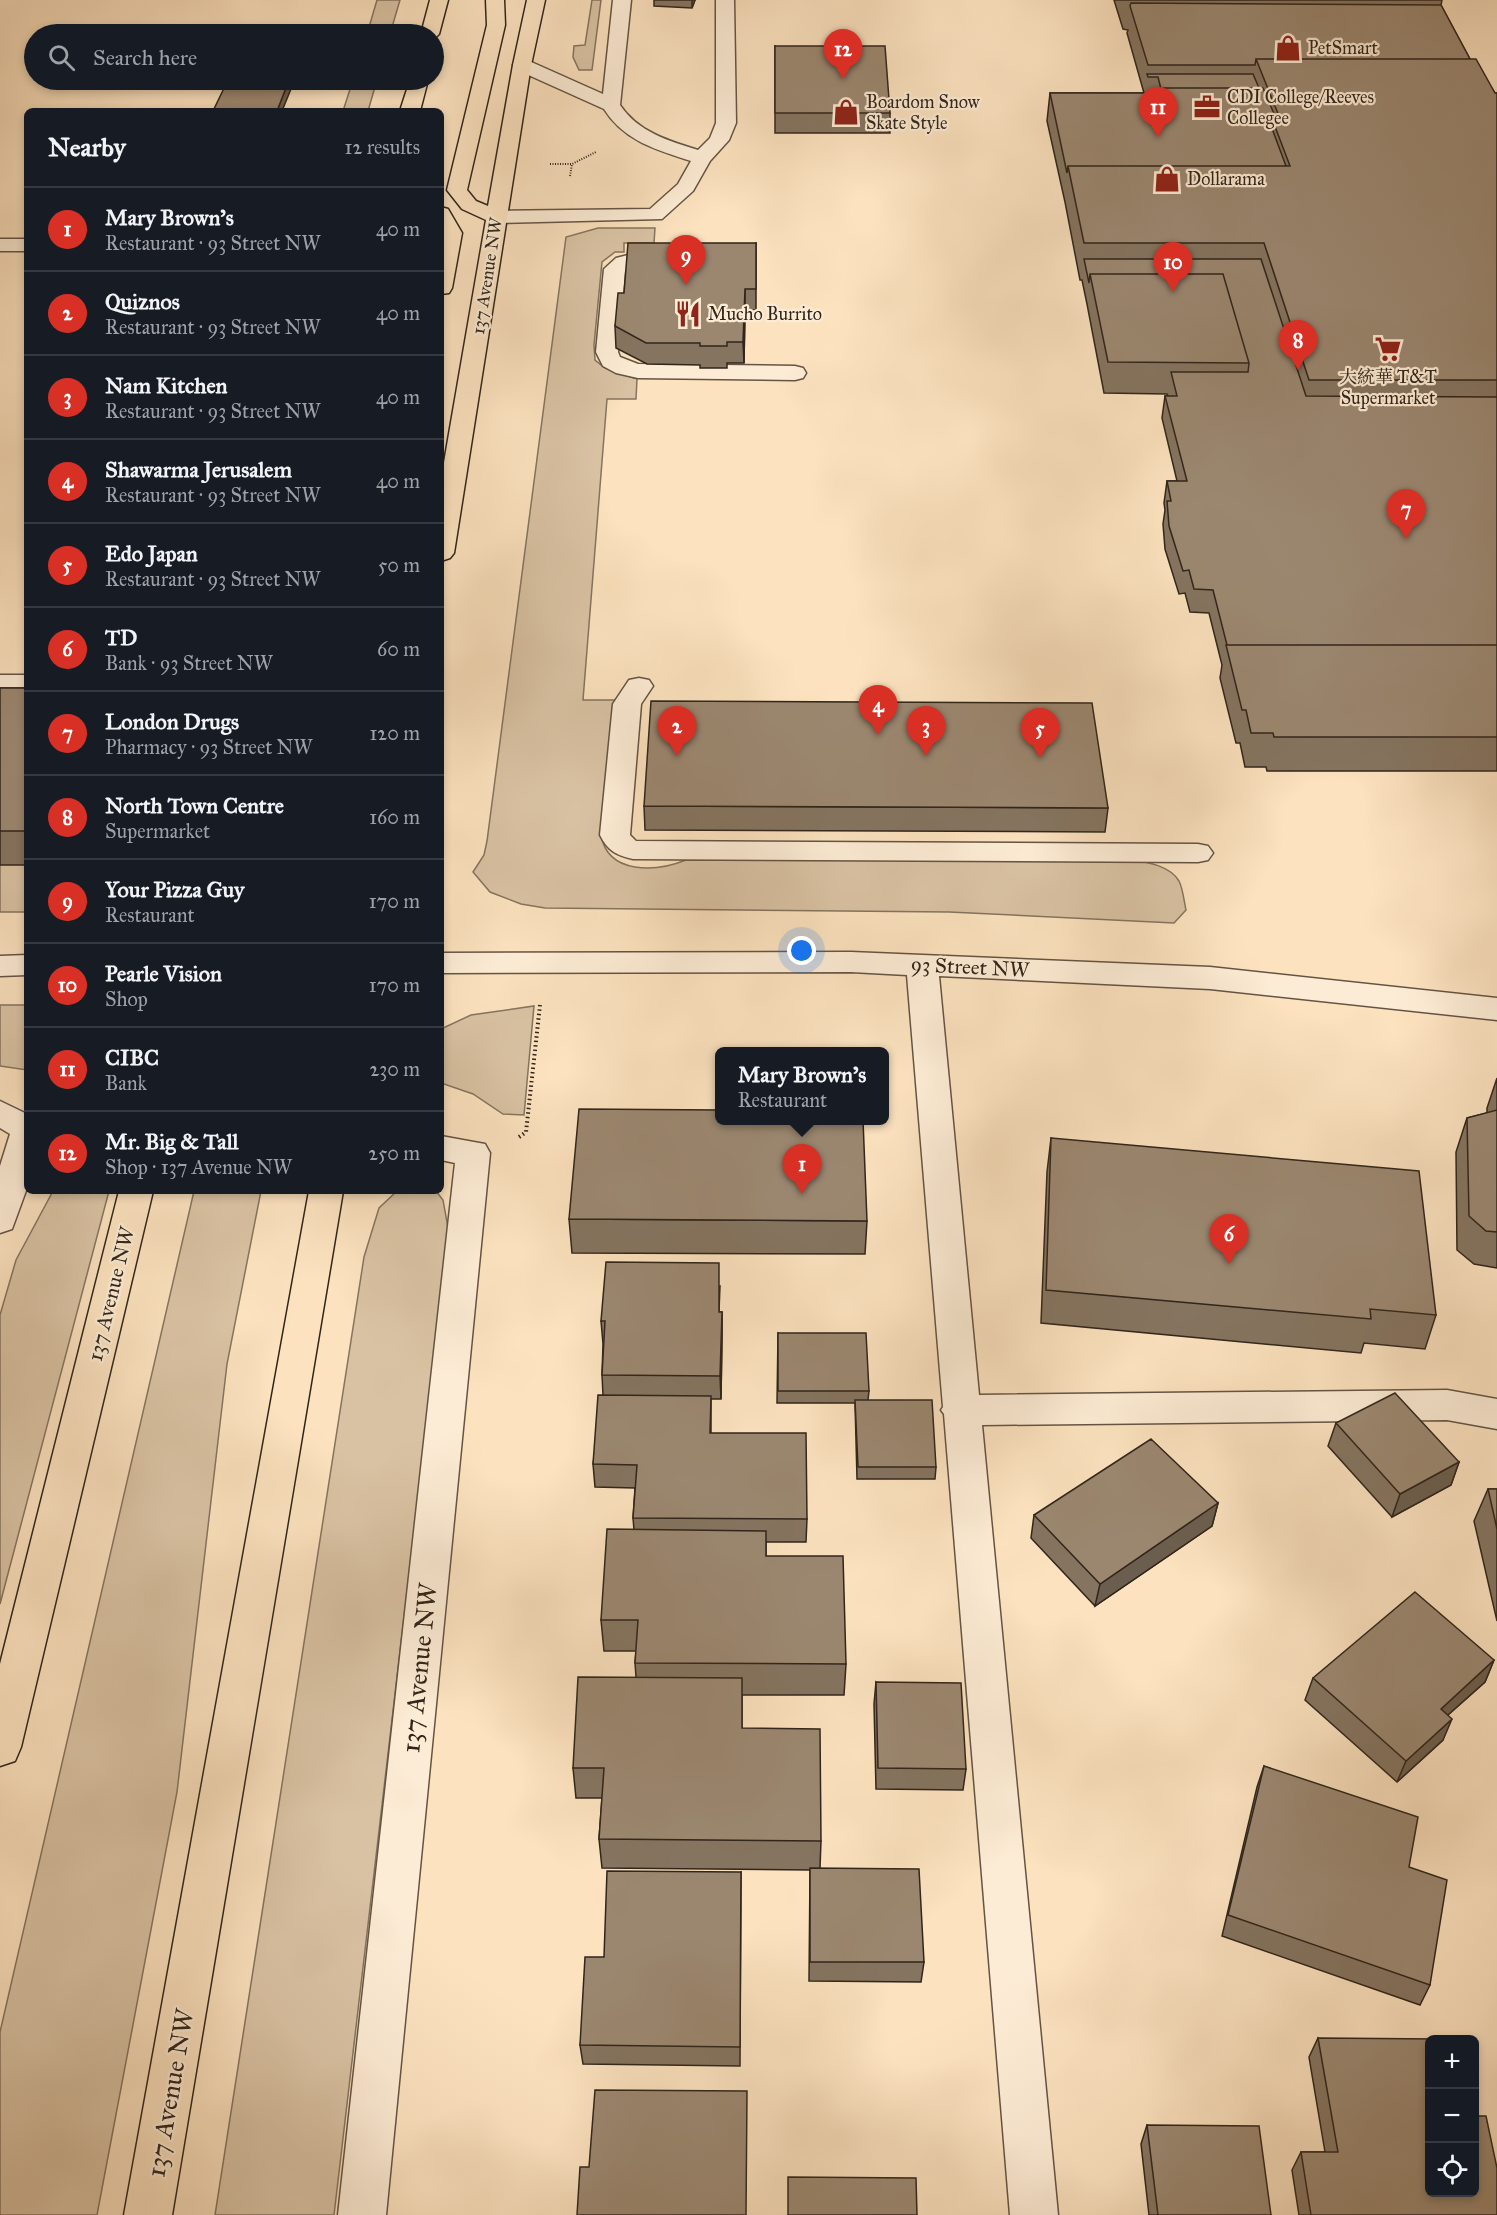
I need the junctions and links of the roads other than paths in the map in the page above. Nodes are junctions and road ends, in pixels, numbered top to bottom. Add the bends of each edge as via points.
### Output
1 (439, 0) edge
2 (495, 0) edge
3 (536, 0) edge
4 (622, 0) edge
5 (725, 0) edge
6 (433, 24) edge
7 (522, 65) junction
8 (415, 90) edge
9 (611, 105) junction
10 (411, 108) edge
11 (702, 158) junction
12 (497, 217) junction
13 (444, 218) edge
14 (0, 245) edge
15 (24, 245) edge
16 (652, 255) edge
17 (444, 273) edge
18 (795, 373) dead end
19 (444, 535) edge
20 (0, 683) edge
21 (24, 683) edge
22 (639, 686) dead end
23 (1198, 853) dead end
24 (444, 963) edge
25 (24, 965) edge
26 (922, 965) junction
27 (0, 966) edge
28 (1497, 1009) edge
29 (0, 1113) edge
30 (24, 1127) edge
31 (24, 1143) edge
32 (456, 1161) edge
33 (135, 1194) edge
34 (325, 1194) edge
35 (0, 1220) edge
36 (960, 1410) junction
37 (1497, 1414) edge
38 (0, 1746) edge
39 (148, 2215) edge
40 (362, 2215) edge
41 (1034, 2215) edge

1 - 6 main road
2 - 12 main road via 496,25 456,190 469,205
3 - 7 main road, 137 Avenue NW
4 - 9 street
5 - 11 street via 726,123 719,140
7 - 9 street
7 - 12 main road, 137 Avenue NW
8 - 10 main road
9 - 11 street via 622,123 635,132
11 - 12 street via 686,187 656,215
12 - 19 main road, 137 Avenue NW
13 - 17 main road via 452,233
14 - 15 street
16 - 18 street via 623,262 615,269 607,352 611,361 624,368 664,373
20 - 21 street
22 - 23 street via 627,704 615,835 620,845 633,850
24 - 26 street, 93 Street NW
25 - 27 street
26 - 28 street, 93 Street NW via 1210,978
26 - 36 street
29 - 30 street
31 - 35 street
32 - 40 street, 137 Avenue NW
33 - 38 main road, 137 Avenue NW
34 - 39 main road, 137 Avenue NW
36 - 37 street via 1448,1405
36 - 41 street

